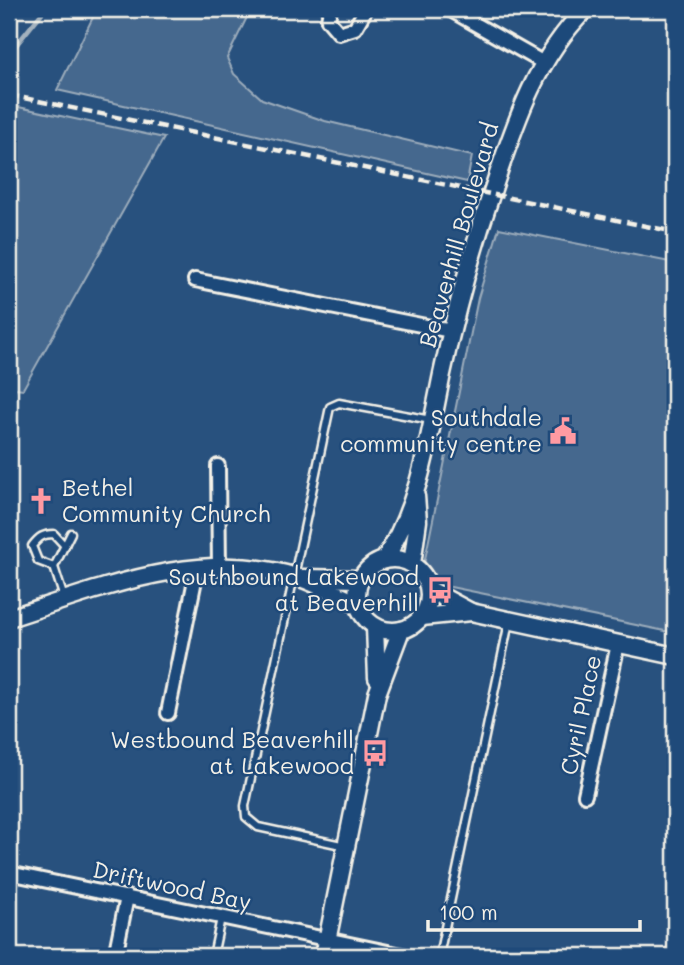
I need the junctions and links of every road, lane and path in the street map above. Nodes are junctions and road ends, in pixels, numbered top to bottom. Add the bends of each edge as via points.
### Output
1 (330, 9) edge
2 (366, 9) edge
3 (449, 9) edge
4 (586, 9) edge
5 (542, 62) junction
6 (195, 280) dead end
7 (451, 331) junction
8 (433, 420) junction
9 (218, 466) dead end
10 (416, 493) junction
11 (71, 533) dead end
12 (65, 546) junction
13 (384, 559) junction
14 (412, 564) junction
15 (54, 567) junction
16 (219, 568) junction
17 (197, 570) junction
18 (297, 578) junction
19 (360, 579) junction
20 (429, 590) junction
21 (65, 600) junction
22 (359, 604) junction
23 (471, 612) junction
24 (422, 617) junction
25 (9, 618) edge
26 (509, 622) junction
27 (375, 626) junction
28 (401, 630) junction
29 (618, 644) junction
30 (675, 656) edge
31 (377, 694) junction
32 (168, 713) dead end
33 (585, 795) dead end
34 (346, 846) junction
35 (9, 873) edge
36 (127, 898) junction
37 (221, 918) junction
38 (327, 940) junction
39 (116, 956) edge
40 (213, 956) edge
41 (324, 956) edge
42 (407, 956) edge
43 (439, 956) edge

1 - 2 street via 328,20 339,33 355,27
3 - 5 street
4 - 5 street, Beaverhill Boulevard
5 - 7 street, Beaverhill Boulevard via 508,139
6 - 7 street
7 - 8 street, Beaverhill Boulevard
8 - 10 street, Beaverhill Boulevard
8 - 18 lane via 339,403 330,407
9 - 16 street
10 - 13 street, Beaverhill Boulevard
10 - 14 street, Beaverhill Boulevard via 418,521
11 - 12 lane
12 - 15 lane
12 - 15 lane via 54,534 38,537 32,546 37,561
13 - 14 street
13 - 19 street
14 - 20 street via 426,578
15 - 21 lane
16 - 17 street
16 - 18 street
17 - 21 street via 131,579
17 - 32 street
18 - 19 street
18 - 22 street
18 - 34 lane via 246,817 258,827
19 - 22 street
20 - 23 street
20 - 24 street
21 - 25 street
22 - 27 street
23 - 24 street
23 - 26 street
24 - 28 street
26 - 29 street
26 - 43 lane
27 - 28 street
27 - 31 street
28 - 31 street
29 - 30 street
29 - 33 street, Cyril Place
31 - 34 street
34 - 38 street
35 - 36 street, Driftwood Bay
36 - 37 street, Driftwood Bay
36 - 39 street
37 - 38 street, Driftwood Bay
37 - 40 lane
38 - 41 street
38 - 42 street, Driftwood Bay

